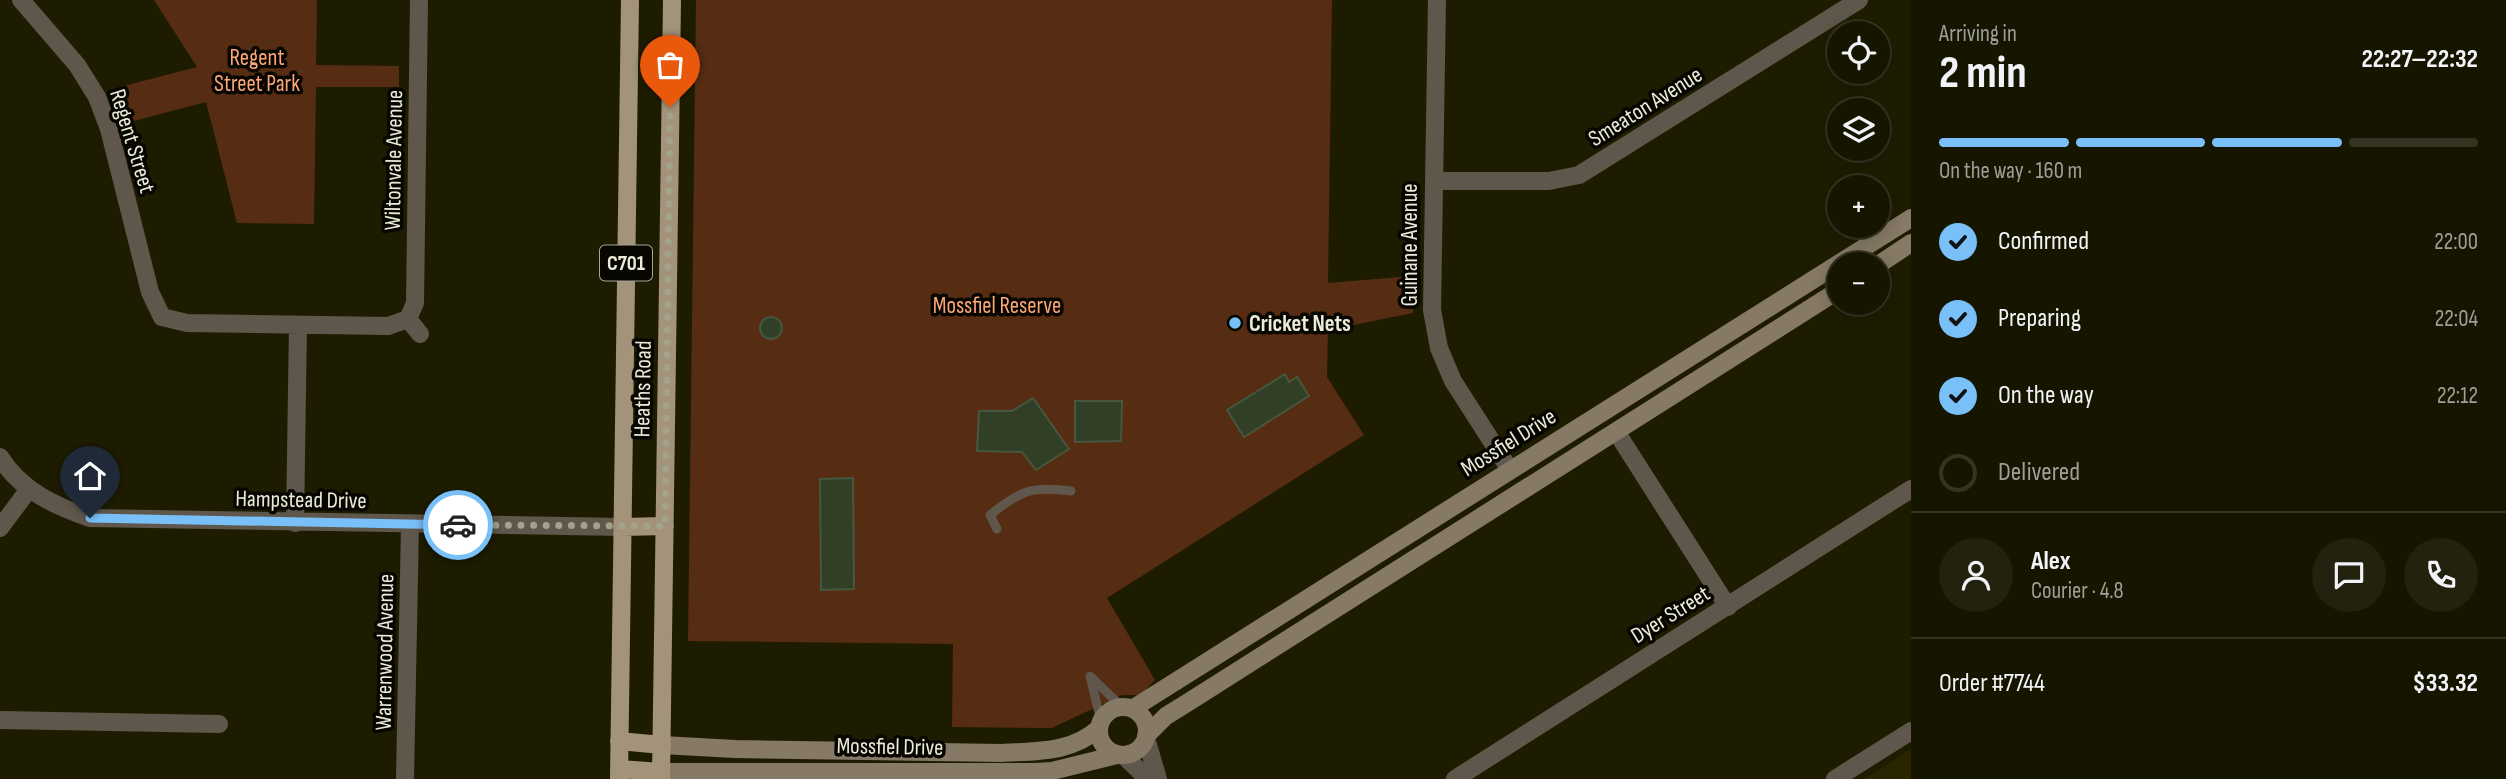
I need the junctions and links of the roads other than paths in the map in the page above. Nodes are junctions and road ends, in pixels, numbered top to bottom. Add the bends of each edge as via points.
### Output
1 (21, 0) edge
2 (419, 0) edge
3 (630, 0) edge
4 (672, 0) edge
5 (1437, 0) edge
6 (1859, 0) edge
7 (1434, 181) junction
8 (1911, 218) edge
9 (1911, 243) edge
10 (1890, 257) edge
11 (1827, 298) edge
12 (408, 319) junction
13 (298, 325) junction
14 (420, 334) dead end
15 (1617, 433) junction
16 (0, 457) edge
17 (1510, 470) junction
18 (29, 489) junction
19 (1911, 489) edge
20 (1071, 491) dead end
21 (295, 523) junction
22 (410, 525) junction
23 (665, 526) junction
24 (622, 527) junction
25 (0, 528) edge
26 (997, 529) dead end
27 (1728, 607) junction
28 (1127, 708) junction
29 (0, 720) edge
30 (219, 724) dead end
31 (1100, 724) junction
32 (1911, 731) edge
33 (1146, 737) junction
34 (619, 741) junction
35 (662, 745) junction
36 (874, 751) junction
37 (1120, 755) junction
38 (619, 774) edge
39 (661, 775) edge
40 (874, 775) edge
41 (405, 779) edge
42 (1148, 779) edge
43 (1158, 779) edge
44 (1455, 779) edge
45 (1835, 779) edge

1 - 13 street, Regent Street via 77,65 97,97 159,322
2 - 12 street, Wiltonvale Avenue via 415,303
3 - 24 main road, Heaths Road / C701
4 - 23 main road, Heaths Road / C701
5 - 7 street, Guinane Avenue
6 - 7 street, Smeaton Avenue via 1579,175 1549,181
7 - 17 street, Guinane Avenue via 1432,310 1439,348 1453,381
8 - 17 street, Mossfiel Drive
9 - 10 street
11 - 15 street
12 - 13 street via 387,326
12 - 14 street
13 - 21 street
15 - 27 street
15 - 33 street via 1186,703
16 - 18 street, Hampstead Drive
17 - 28 street, Mossfiel Drive via 1171,687
18 - 21 street, Hampstead Drive via 60,508 90,518
18 - 25 street
19 - 27 street, Dyer Street
20 - 26 lane via 1038,487 1006,502 990,515
21 - 22 street, Hampstead Drive
22 - 24 street, Hampstead Drive
22 - 41 street, Warrenwood Avenue
23 - 24 main road
23 - 35 main road, Heaths Road / C701
24 - 34 main road, Heaths Road / C701
27 - 44 street, Dyer Street
28 - 31 street via 1110,711
28 - 31 lane via 1090,676
28 - 33 street via 1143,720
29 - 30 street
31 - 36 street, Mossfiel Drive via 1086,740 1043,751
31 - 37 street via 1101,742
32 - 45 street
33 - 37 street via 1137,750
33 - 43 street
34 - 35 main road
34 - 38 main road, Heaths Road / C701
35 - 36 street, Mossfiel Drive
35 - 39 main road, Heaths Road / C701
36 - 40 street
37 - 40 street, Mossfiel Drive via 1052,771
37 - 42 street
38 - 39 main road
39 - 40 street, Mossfiel Drive

